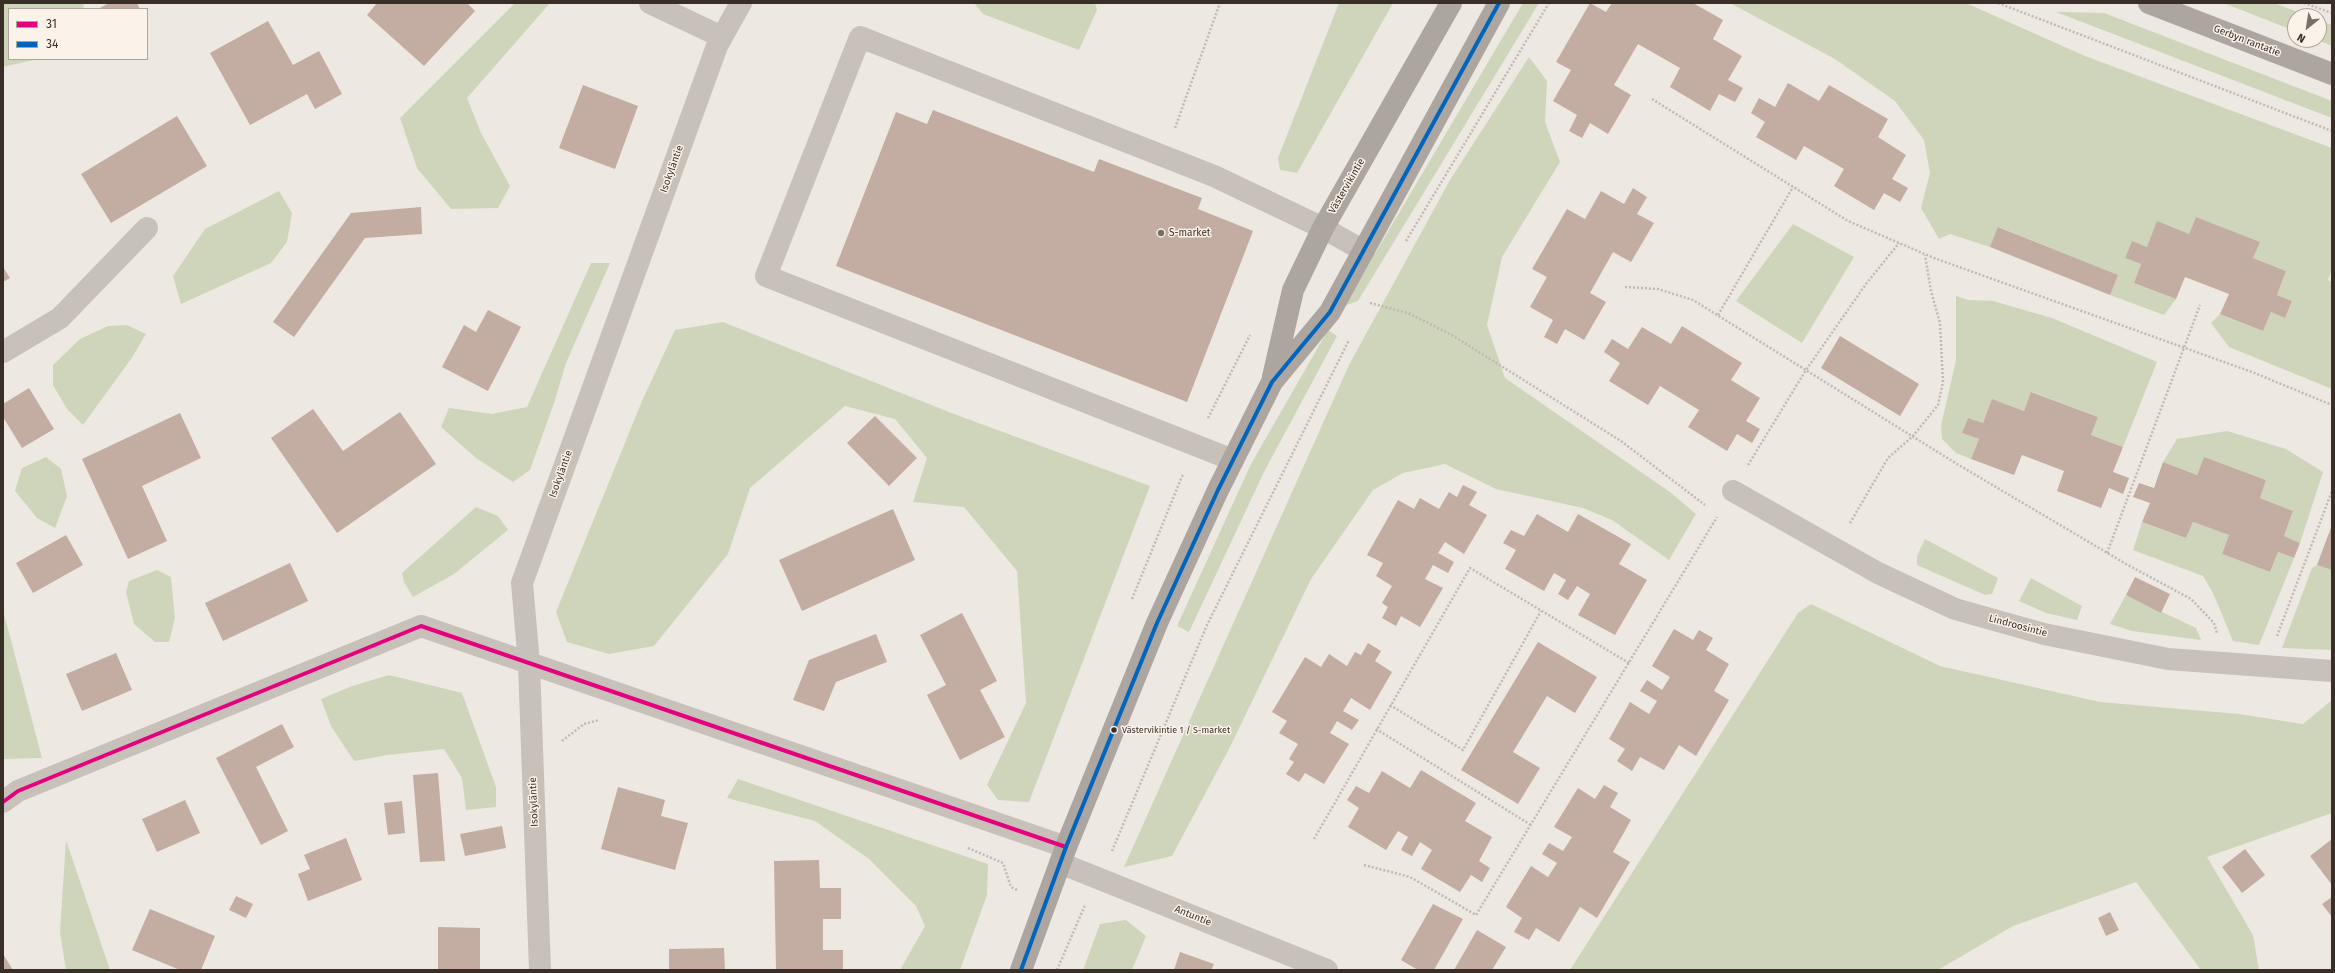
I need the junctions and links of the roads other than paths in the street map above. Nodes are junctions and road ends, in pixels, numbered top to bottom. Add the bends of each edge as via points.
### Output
1 (650, 3) edge
2 (741, 3) edge
3 (1451, 3) edge
4 (1499, 3) edge
5 (2140, 3) edge
6 (2156, 6) edge
7 (722, 37) junction
8 (2332, 74) edge
9 (147, 228) dead end
10 (1323, 228) junction
11 (1364, 251) junction
12 (3, 352) edge
13 (1272, 382) junction
14 (1233, 460) junction
15 (1733, 491) road end
16 (529, 664) junction
17 (2332, 671) edge
18 (8, 794) edge
19 (1063, 855) junction
20 (540, 970) edge
21 (1021, 970) edge
22 (1327, 970) edge

1 - 7 street
2 - 7 street, Isokyläntie
3 - 10 main road, Västervikintie
4 - 11 main road, Västervikintie
5 - 6 main road, Gerbyn rantatie
6 - 8 main road, Gerbyn rantatie
7 - 16 street, Isokyläntie via 522,583
9 - 12 street via 60,318
10 - 11 street
10 - 13 main road, Västervikintie via 1293,290
10 - 14 street via 1214,176 860,37 766,276
11 - 13 main road, Västervikintie via 1330,312
13 - 14 main road, Västervikintie
14 - 19 main road, Västervikintie via 1157,623
15 - 17 street, Lindroosintie via 1878,573 1955,609 2044,634 2168,659
16 - 18 street, Antuntie via 421,626
16 - 19 street, Antuntie
16 - 20 street, Isokyläntie
19 - 21 main road, Västervikintie
19 - 22 street, Antuntie via 1100,879

